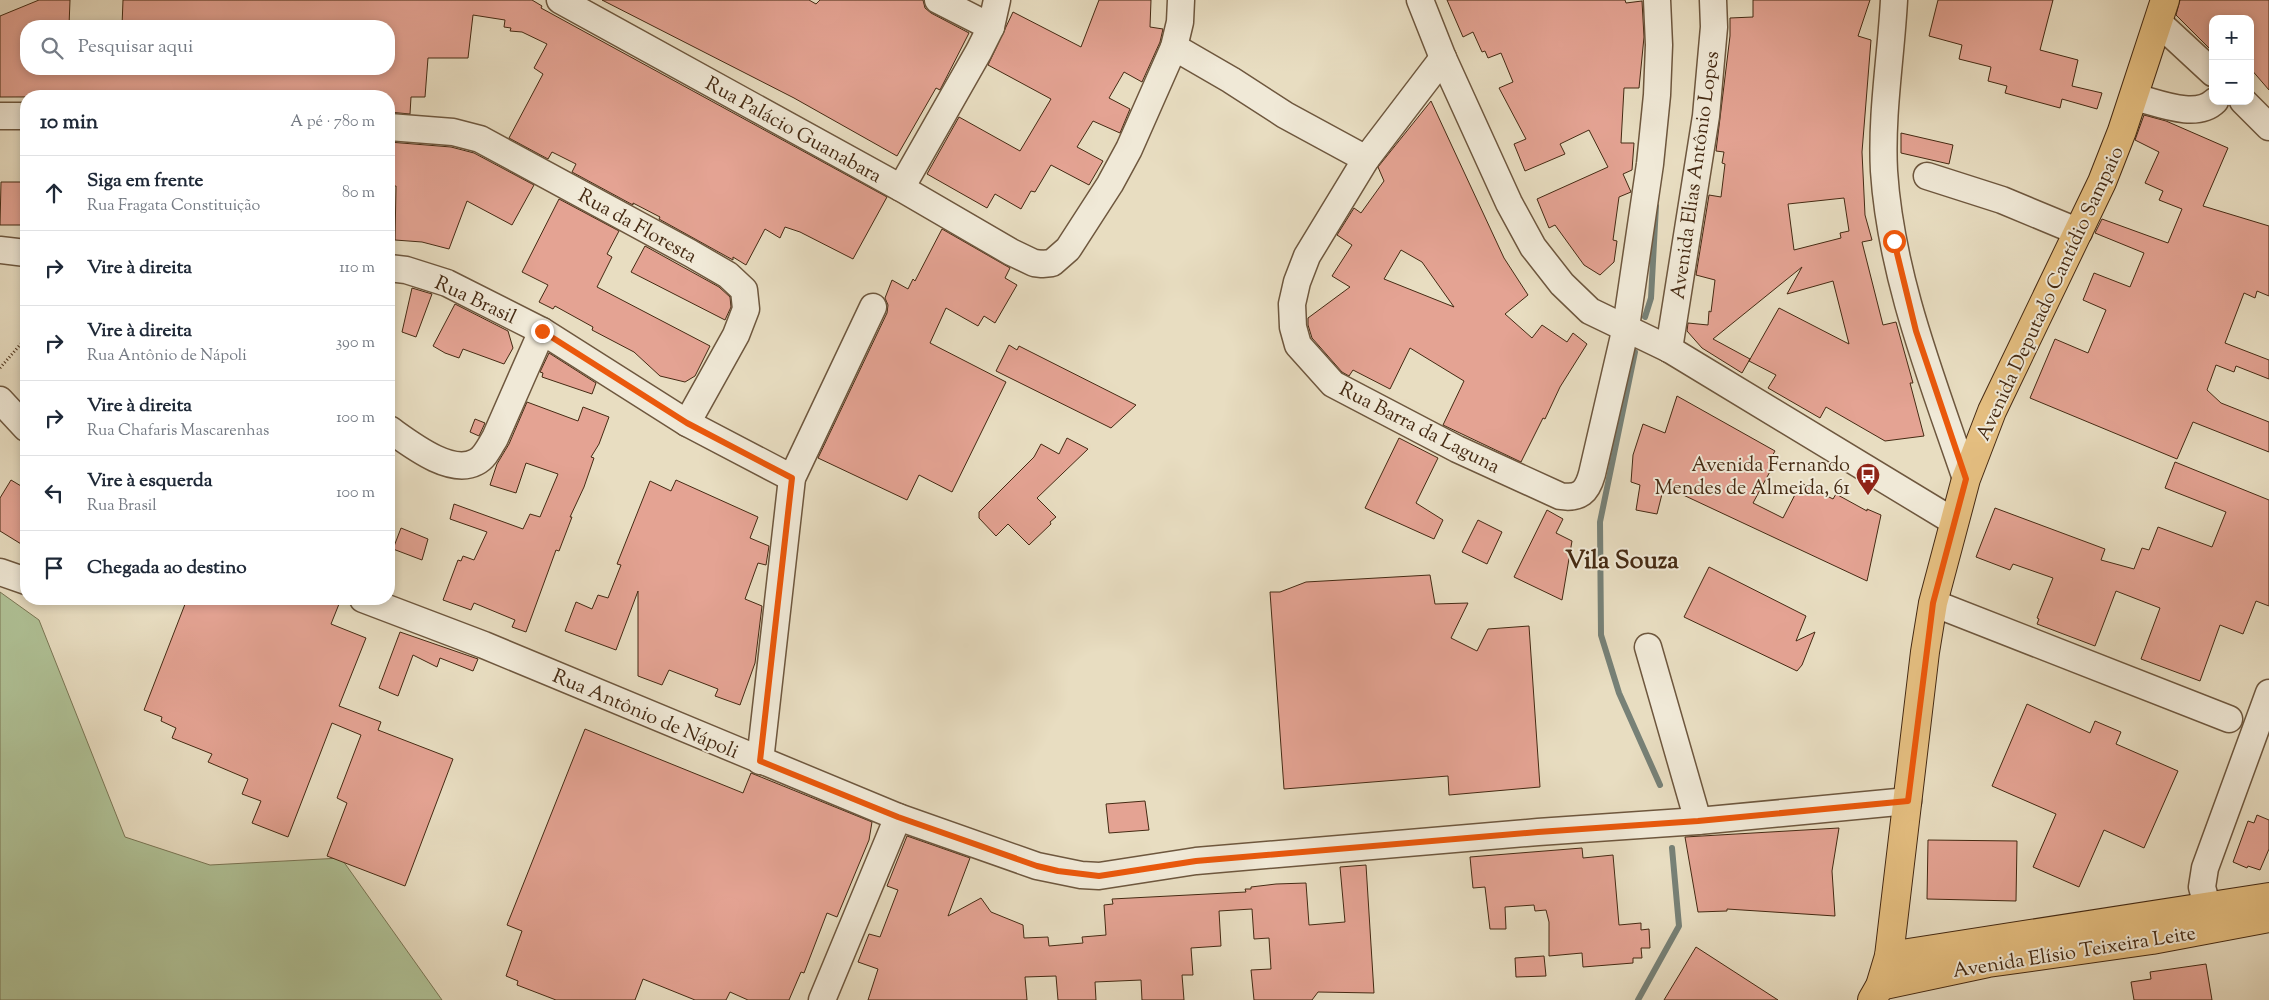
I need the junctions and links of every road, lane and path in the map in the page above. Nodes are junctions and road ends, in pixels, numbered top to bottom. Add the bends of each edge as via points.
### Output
1 (560, 0) edge
2 (938, 0) edge
3 (997, 0) edge
4 (1182, 0) edge
5 (1420, 0) edge
6 (1657, 0) edge
7 (1713, 0) edge
8 (1894, 0) edge
9 (2162, 11) edge
10 (991, 27) junction
11 (1174, 47) junction
12 (1443, 58) junction
13 (2209, 68) edge
14 (2134, 97) junction
15 (2209, 104) edge
16 (2247, 105) edge
17 (0, 116) edge
18 (20, 116) edge
19 (395, 127) edge
20 (2269, 127) edge
21 (1366, 159) junction
22 (1927, 176) dead end
23 (901, 188) junction
24 (2079, 232) junction
25 (0, 250) edge
26 (20, 252) edge
27 (395, 269) edge
28 (872, 307) dead end
29 (1626, 327) junction
30 (542, 331) junction
31 (20, 345) edge
32 (1669, 349) junction
33 (0, 368) edge
34 (0, 400) edge
35 (20, 422) edge
36 (687, 423) junction
37 (395, 433) edge
38 (792, 478) junction
39 (1966, 479) junction
40 (1953, 520) junction
41 (0, 572) edge
42 (20, 579) edge
43 (1933, 603) junction
44 (379, 605) edge
45 (1648, 647) dead end
46 (2269, 693) edge
47 (2229, 719) dead end
48 (760, 761) junction
49 (1908, 801) junction
50 (898, 817) junction
51 (1698, 821) junction
52 (2269, 897) edge
53 (2210, 917) junction
54 (2269, 918) edge
55 (1889, 956) junction
56 (1876, 993) edge
57 (822, 1000) edge

1 - 23 street, Rua Palácio Guanabara
2 - 10 street
3 - 10 street
4 - 11 street
5 - 12 street
6 - 29 street via 1657,95
7 - 32 street, Avenida Elias Antônio Lopes via 1714,27 1706,116
8 - 39 street via 1883,132 1888,210 1916,331
9 - 13 street
9 - 14 main road, Avenida Deputado Cantídio Sampaio
10 - 23 street
11 - 21 street via 1286,116
11 - 23 street, Rua Palácio Guanabara via 1110,184 1068,249 1052,263 1027,260
12 - 21 street, Rua Barra da Laguna
12 - 29 street via 1509,203 1533,247 1562,284 1590,310
14 - 15 street via 2185,110
14 - 24 main road, Avenida Deputado Cantídio Sampaio
16 - 20 street
17 - 18 street
19 - 36 street, Rua da Floresta via 453,132 480,139 690,253 728,275 744,290 746,309 736,335
21 - 29 street, Rua Barra da Laguna via 1307,256 1292,304 1298,345 1333,384 1456,449 1560,496 1570,497 1585,492 1592,474
22 - 24 street via 2002,200
24 - 39 main road, Avenida Deputado Cantídio Sampaio via 1992,411
25 - 26 street
27 - 30 street, Rua Brasil via 447,283
28 - 38 street
29 - 32 street
30 - 36 street, Rua Brasil
30 - 37 street via 495,438 476,462 466,465 440,461
31 - 33 path
32 - 40 street
34 - 35 street
36 - 38 street, Rua Brasil
38 - 48 street
39 - 40 main road, Avenida Deputado Cantídio Sampaio
40 - 43 main road, Avenida Deputado Cantídio Sampaio
41 - 42 street
43 - 47 street
43 - 49 main road, Avenida Deputado Cantídio Sampaio
44 - 48 street, Rua Antônio de Nápoli via 484,645
45 - 51 street
46 - 53 street via 2205,868 2202,887
48 - 50 street, Rua Antônio de Nápoli
49 - 51 street, Rua Antônio de Nápoli
49 - 55 main road, Avenida Deputado Cantídio Sampaio
50 - 51 street, Rua Antônio de Nápoli via 1037,866 1099,876 1205,860
50 - 57 street
52 - 53 main road, Avenida Elísio Teixeira Leite
53 - 54 main road, Avenida Elísio Teixeira Leite
53 - 55 main road, Avenida Elísio Teixeira Leite
53 - 56 main road, Avenida Elísio Teixeira Leite via 2152,940 1988,963
55 - 56 main road, Avenida Deputado Cantídio Sampaio

